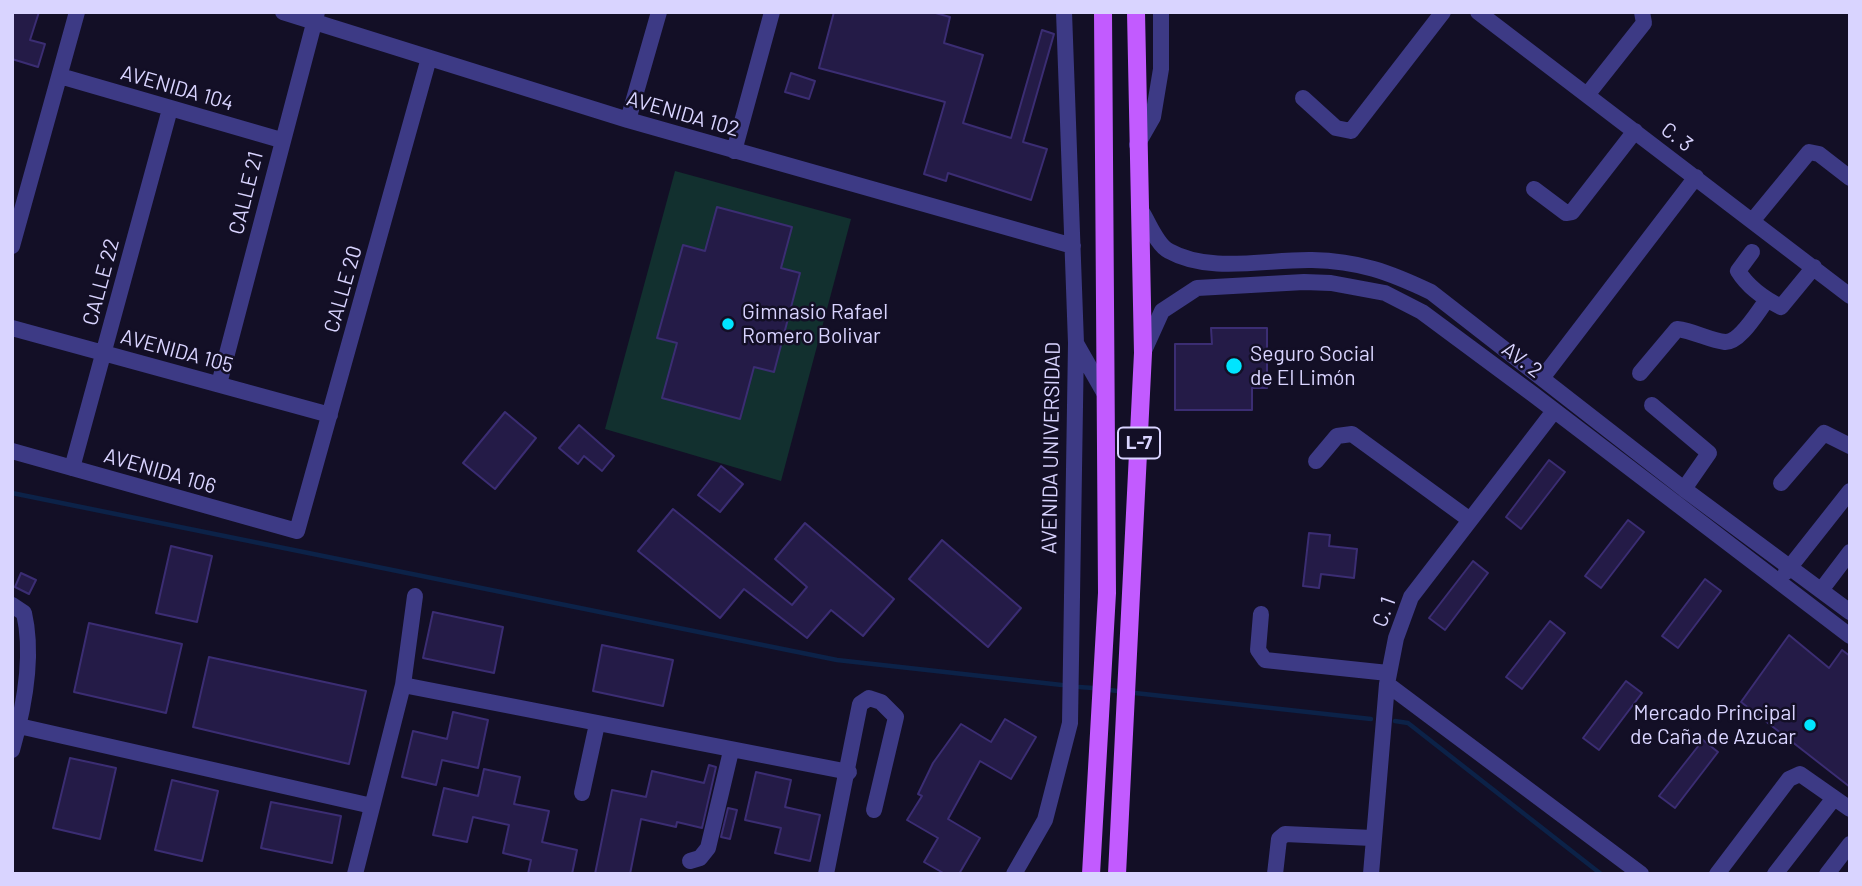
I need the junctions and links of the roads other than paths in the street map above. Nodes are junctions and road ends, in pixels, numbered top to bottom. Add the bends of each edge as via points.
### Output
1 (76, 12) edge
2 (283, 12) edge
3 (659, 12) edge
4 (772, 12) edge
5 (1064, 12) edge
6 (1103, 12) edge
7 (1136, 12) edge
8 (1161, 12) edge
9 (1443, 12) edge
10 (1478, 12) edge
11 (1642, 12) edge
12 (315, 16) edge
13 (429, 58) junction
14 (60, 76) junction
15 (1587, 95) junction
16 (1303, 98) dead end
17 (170, 108) junction
18 (628, 120) junction
19 (1635, 131) junction
20 (281, 140) junction
21 (1137, 145) junction
22 (734, 151) junction
23 (1696, 177) junction
24 (1850, 178) edge
25 (1534, 189) dead end
26 (1142, 212) junction
27 (1753, 220) junction
28 (12, 246) edge
29 (1073, 246) junction
30 (1752, 252) dead end
31 (1814, 267) junction
32 (1850, 296) edge
33 (1767, 300) junction
34 (12, 328) edge
35 (1076, 343) junction
36 (103, 352) junction
37 (1143, 353) junction
38 (1640, 373) dead end
39 (1543, 377) junction
40 (219, 384) junction
41 (1108, 399) junction
42 (1652, 405) dead end
43 (1554, 411) junction
44 (330, 415) junction
45 (1850, 446) edge
46 (12, 451) edge
47 (1317, 461) dead end
48 (72, 468) junction
49 (1782, 483) dead end
50 (1684, 489) junction
51 (1850, 491) edge
52 (1469, 520) junction
53 (297, 531) joint
54 (1850, 552) edge
55 (1791, 565) junction
56 (1780, 580) junction
57 (1822, 589) junction
58 (415, 596) dead end
59 (12, 605) edge
60 (1850, 612) edge
61 (1261, 614) dead end
62 (1850, 636) edge
63 (1387, 679) junction
64 (403, 685) junction
65 (597, 724) junction
66 (19, 726) junction
67 (12, 750) edge
68 (731, 751) junction
69 (849, 772) junction
70 (582, 793) dead end
71 (1834, 798) junction
72 (372, 806) junction
73 (1850, 809) edge
74 (874, 810) dead end
75 (1372, 838) junction
76 (1850, 844) edge
77 (690, 861) dead end
78 (1090, 871) edge
79 (355, 874) edge
80 (827, 874) edge
81 (1014, 874) edge
82 (1117, 874) edge
83 (1275, 874) edge
84 (1371, 874) edge
85 (1641, 874) edge
86 (1717, 874) edge
87 (1775, 874) edge
88 (1827, 874) edge

1 - 14 street
2 - 12 street, AVENIDA 102
3 - 18 street
4 - 22 street
5 - 29 street, AVENIDA UNIVERSIDAD
6 - 41 main road, L-7
7 - 21 main road, L-7
8 - 21 street via 1161,69 1153,117
9 - 16 street via 1350,131 1336,128
10 - 15 street, C. 3
11 - 15 street via 1644,23
12 - 13 street, AVENIDA 102
12 - 20 street, CALLE 21
13 - 18 street, AVENIDA 102
13 - 44 street, CALLE 20
14 - 17 street, AVENIDA 104
14 - 28 street
15 - 19 street, C. 3
17 - 20 street, AVENIDA 104
17 - 36 street, CALLE 22
18 - 22 street, AVENIDA 102
19 - 23 street, C. 3
19 - 25 street via 1572,212 1566,213
20 - 40 street, CALLE 21
21 - 26 main road, L-7
22 - 29 street, AVENIDA 102
23 - 27 street, C. 3
23 - 39 street
24 - 27 street via 1819,153 1809,152
26 - 37 main road, L-7
26 - 39 street, AV. 2 via 1166,250 1195,262 1313,260 1385,270 1431,292
27 - 31 street, C. 3
29 - 35 street, AVENIDA UNIVERSIDAD
30 - 33 street via 1738,271
31 - 32 street, C. 3
31 - 33 street via 1781,307
33 - 38 street via 1735,339 1726,342 1677,330
34 - 36 street, AVENIDA 105
35 - 41 street
35 - 81 street, AVENIDA UNIVERSIDAD via 1070,723 1045,820
36 - 40 street, AVENIDA 105
36 - 48 street, CALLE 22
37 - 43 street, AV. 2 via 1163,311 1198,288 1331,283 1385,293 1422,312
37 - 82 main road, L-7
39 - 50 street, AV. 2
40 - 44 street, AVENIDA 105
41 - 78 main road, L-7 via 1107,593
42 - 50 street via 1709,453
43 - 52 street, C. 1
43 - 56 street, AV. 2
44 - 53 street, CALLE 20
45 - 49 street via 1824,433
46 - 48 street, AVENIDA 106
47 - 52 street via 1337,436 1352,435
48 - 53 street, AVENIDA 106
50 - 55 street, AV. 2
51 - 55 street
52 - 63 street, C. 1 via 1411,597
54 - 57 street
55 - 56 street
55 - 57 street, AV. 2
56 - 62 street, AV. 2
57 - 60 street, AV. 2
58 - 64 street
59 - 66 street via 24,613 29,637
61 - 63 street via 1258,650 1265,660
63 - 75 street, C. 1
63 - 85 street
64 - 65 street
64 - 72 street
65 - 68 street
65 - 70 street
66 - 67 street
66 - 72 street
68 - 69 street
68 - 77 street via 708,848
69 - 74 street via 860,704 869,698 881,702 896,717
69 - 80 street
71 - 73 street
71 - 86 street via 1806,776 1789,779
71 - 87 street
72 - 79 street
75 - 83 street via 1284,834 1279,839
75 - 84 street, C. 1
76 - 88 street

